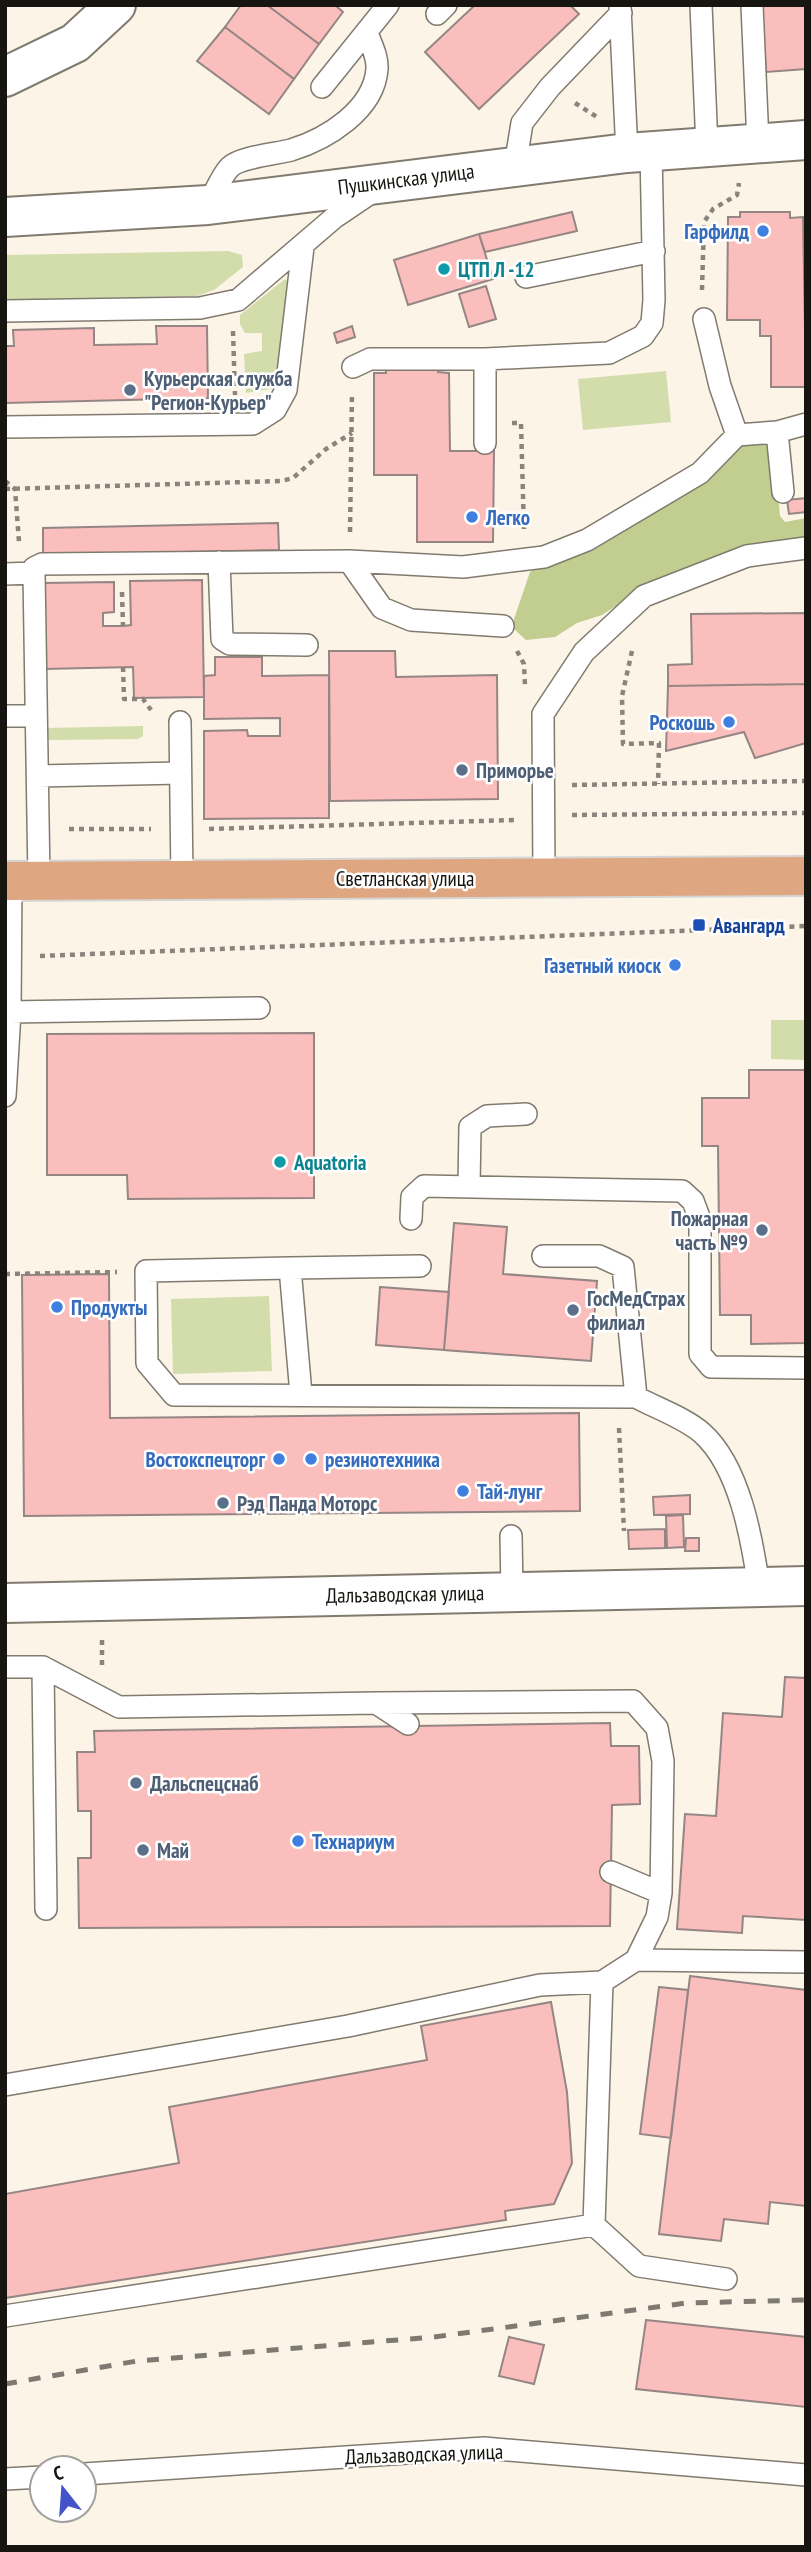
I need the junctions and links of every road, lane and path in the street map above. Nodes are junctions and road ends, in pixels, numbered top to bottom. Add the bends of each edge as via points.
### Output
1 (116, 5) edge
2 (388, 5) edge
3 (701, 5) edge
4 (752, 5) edge
5 (620, 9) edge
6 (367, 33) junction
7 (5, 76) edge
8 (322, 88) dead end
9 (806, 140) edge
10 (758, 143) junction
11 (707, 147) junction
12 (639, 152) junction
13 (515, 166) junction
14 (739, 179) dead end
15 (388, 181) junction
16 (208, 205) junction
17 (5, 217) edge
18 (303, 247) junction
19 (654, 251) junction
20 (526, 277) dead end
21 (703, 309) joint
22 (5, 311) edge
23 (485, 359) junction
24 (353, 367) joint
25 (521, 423) dead end
26 (806, 424) edge
27 (5, 427) edge
28 (777, 432) junction
29 (352, 433) junction
30 (737, 435) junction
31 (485, 443) dead end
32 (521, 469) dead end
33 (5, 481) edge
34 (5, 489) edge
35 (15, 489) junction
36 (783, 492) dead end
37 (19, 544) dead end
38 (806, 548) edge
39 (349, 561) junction
40 (219, 562) junction
41 (34, 573) junction
42 (5, 574) edge
43 (644, 596) junction
44 (503, 626) joint
45 (307, 645) dead end
46 (123, 667) dead end
47 (526, 699) dead end
48 (5, 716) edge
49 (36, 716) junction
50 (153, 717) dead end
51 (180, 722) dead end
52 (180, 773) junction
53 (38, 776) junction
54 (806, 781) edge
55 (658, 784) junction
56 (543, 785) junction
57 (806, 813) edge
58 (544, 816) junction
59 (38, 829) junction
60 (183, 829) junction
61 (806, 876) edge
62 (544, 877) junction
63 (182, 879) junction
64 (18, 880) edge
65 (806, 926) edge
66 (11, 957) junction
67 (259, 1008) dead end
68 (10, 1012) junction
69 (5, 1096) edge
70 (526, 1114) dead end
71 (469, 1186) junction
72 (411, 1219) dead end
73 (543, 1256) dead end
74 (420, 1266) dead end
75 (290, 1268) junction
76 (146, 1271) junction
77 (5, 1274) edge
78 (806, 1368) edge
79 (301, 1394) junction
80 (636, 1397) junction
81 (622, 1456) dead end
82 (624, 1531) dead end
83 (511, 1536) dead end
84 (806, 1586) edge
85 (759, 1587) junction
86 (512, 1592) junction
87 (5, 1603) edge
88 (5, 1667) edge
89 (43, 1667) junction
90 (376, 1703) junction
91 (408, 1724) dead end
92 (611, 1872) dead end
93 (661, 1893) junction
94 (46, 1909) dead end
95 (636, 1961) junction
96 (806, 1962) edge
97 (602, 1982) junction
98 (5, 2085) edge
99 (594, 2225) junction
100 (726, 2279) dead end
101 (5, 2316) edge
102 (98, 2473) edge
103 (806, 2475) edge
104 (28, 2478) edge
105 (5, 2479) edge

1 - 7 street via 75,43
2 - 6 lane
3 - 11 lane
4 - 10 lane
5 - 12 lane
5 - 13 lane via 522,122
6 - 8 lane
6 - 16 lane via 378,66 374,84 357,111 332,132 295,149 230,167
9 - 10 street, Пушкинская улица
10 - 11 street, Пушкинская улица
11 - 12 street, Пушкинская улица
12 - 13 street, Пушкинская улица
12 - 19 lane
13 - 15 street, Пушкинская улица
14 - 21 path via 737,195 713,209 704,222
15 - 16 street, Пушкинская улица
15 - 18 lane
16 - 17 street, Пушкинская улица
18 - 22 lane via 237,300 200,308
18 - 27 lane via 286,390 275,410 253,424
19 - 20 lane
19 - 23 lane via 652,323 643,335 609,353
21 - 30 lane via 720,386
23 - 24 lane via 370,359
23 - 31 lane
24 - 29 path
25 - 32 path
26 - 28 lane
28 - 30 lane
28 - 36 lane
29 - 35 path via 293,478 281,481
29 - 39 path
30 - 39 lane via 700,473 587,540 544,557 463,566
33 - 35 path
34 - 35 path
35 - 37 path
38 - 43 lane via 747,556
39 - 40 lane
39 - 44 lane via 382,608 411,620
40 - 41 lane via 42,564
40 - 45 lane via 222,639 230,644
41 - 42 lane
41 - 49 lane
43 - 55 path via 622,696 623,744 659,743
43 - 56 lane via 583,652 543,714
44 - 47 path via 524,664
46 - 50 path via 124,699 143,699
48 - 49 lane
49 - 53 lane
51 - 52 lane
52 - 53 lane
52 - 60 lane
53 - 59 lane
54 - 55 path
55 - 56 path
56 - 58 lane
57 - 58 path
58 - 60 path
58 - 62 lane
59 - 60 path
59 - 64 lane
60 - 63 lane
61 - 62 main road, Светланская улица
62 - 63 main road, Светланская улица
63 - 64 main road, Светланская улица
64 - 66 lane
65 - 66 path
66 - 68 lane
67 - 68 lane
68 - 69 lane
70 - 71 lane via 487,1116 470,1127
71 - 72 lane via 424,1186 412,1197
71 - 78 lane via 682,1191 694,1201 700,1220 700,1354 711,1367
73 - 80 lane via 599,1256 623,1267
74 - 75 lane
75 - 76 lane
75 - 79 lane
76 - 77 path
76 - 79 lane via 148,1363 174,1395
79 - 80 lane
80 - 85 lane via 702,1433 734,1478
81 - 82 path
83 - 86 lane
84 - 85 street, Дальзаводская улица
85 - 86 street, Дальзаводская улица
86 - 87 street, Дальзаводская улица
88 - 89 lane
89 - 90 lane via 119,1707
89 - 94 lane
90 - 91 lane
90 - 93 lane via 633,1701 657,1728 663,1761
92 - 93 lane
93 - 95 lane via 657,1917
95 - 96 lane
95 - 97 lane
97 - 98 lane via 540,1985 348,2026
97 - 99 lane
99 - 100 lane via 639,2266
99 - 101 lane
102 - 103 lane, Дальзаводская улица via 484,2448
104 - 105 lane

